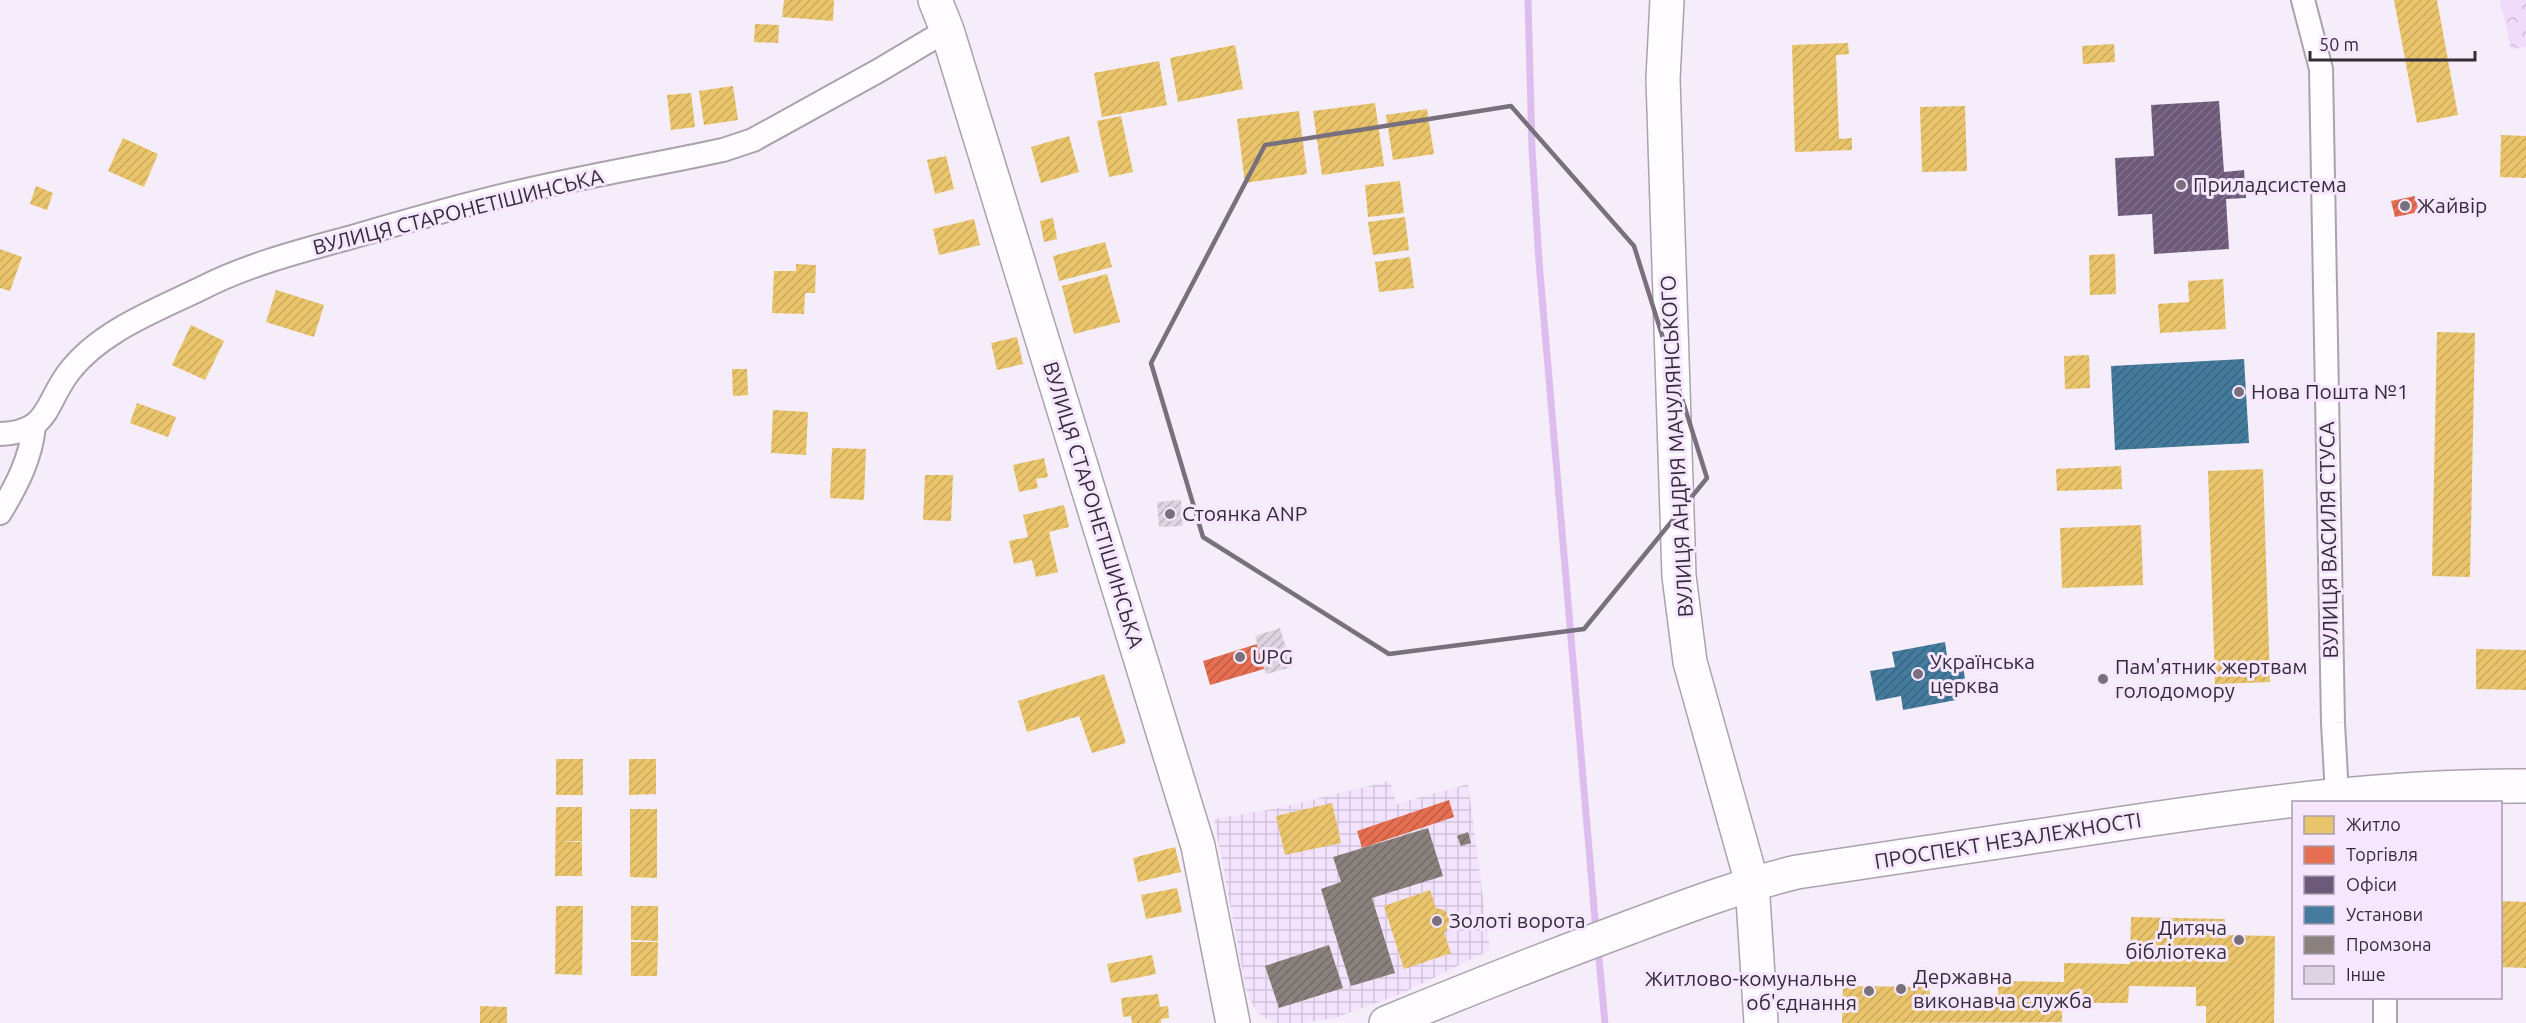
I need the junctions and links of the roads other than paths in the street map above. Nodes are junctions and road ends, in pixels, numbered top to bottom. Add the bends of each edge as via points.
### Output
1 (935, 0) edge
2 (1667, 0) edge
3 (2303, 0) edge
4 (947, 30) junction
5 (34, 426) junction
6 (0, 434) edge
7 (0, 513) edge
8 (2526, 786) edge
9 (2337, 795) junction
10 (2377, 797) edge
11 (2292, 801) edge
12 (2292, 801) edge
13 (1752, 883) junction
14 (1225, 983) junction
15 (2385, 999) edge
16 (1212, 1023) edge
17 (1233, 1023) edge
18 (1386, 1023) edge
19 (1761, 1023) edge
20 (2385, 1023) edge

1 - 4 main road, ВУЛИЦЯ СТАРОНЕТІШИНСЬКА
2 - 13 main road, ВУЛИЦЯ АНДРІЯ МАЧУЛЯНСЬКОГО via 1663,79 1679,576 1690,662
3 - 9 street, ВУЛИЦЯ ВАСИЛЯ СТУСА via 2321,69 2322,90
4 - 5 street, ВУЛИЦЯ СТАРОНЕТІШИНСЬКА via 753,140 415,219 274,259 211,283 96,345 69,372
4 - 14 main road, ВУЛИЦЯ СТАРОНЕТІШИНСЬКА via 1198,846
5 - 6 street via 21,433
5 - 7 street via 25,466
8 - 10 main road, ПРОСПЕКТ НЕЗАЛЕЖНОСТІ
9 - 10 main road, ПРОСПЕКТ НЕЗАЛЕЖНОСТІ
9 - 11 main road, ПРОСПЕКТ НЕЗАЛЕЖНОСТІ
12 - 13 main road, ПРОСПЕКТ НЕЗАЛЕЖНОСТІ via 1797,872
13 - 18 main road, ПРОСПЕКТ НЕЗАЛЕЖНОСТІ via 1506,973
13 - 19 main road, ВУЛИЦЯ АНДРІЯ МАЧУЛЯНСЬКОГО
14 - 16 main road
14 - 17 main road, ВУЛИЦЯ СТАРОНЕТІШИНСЬКА
15 - 20 street

